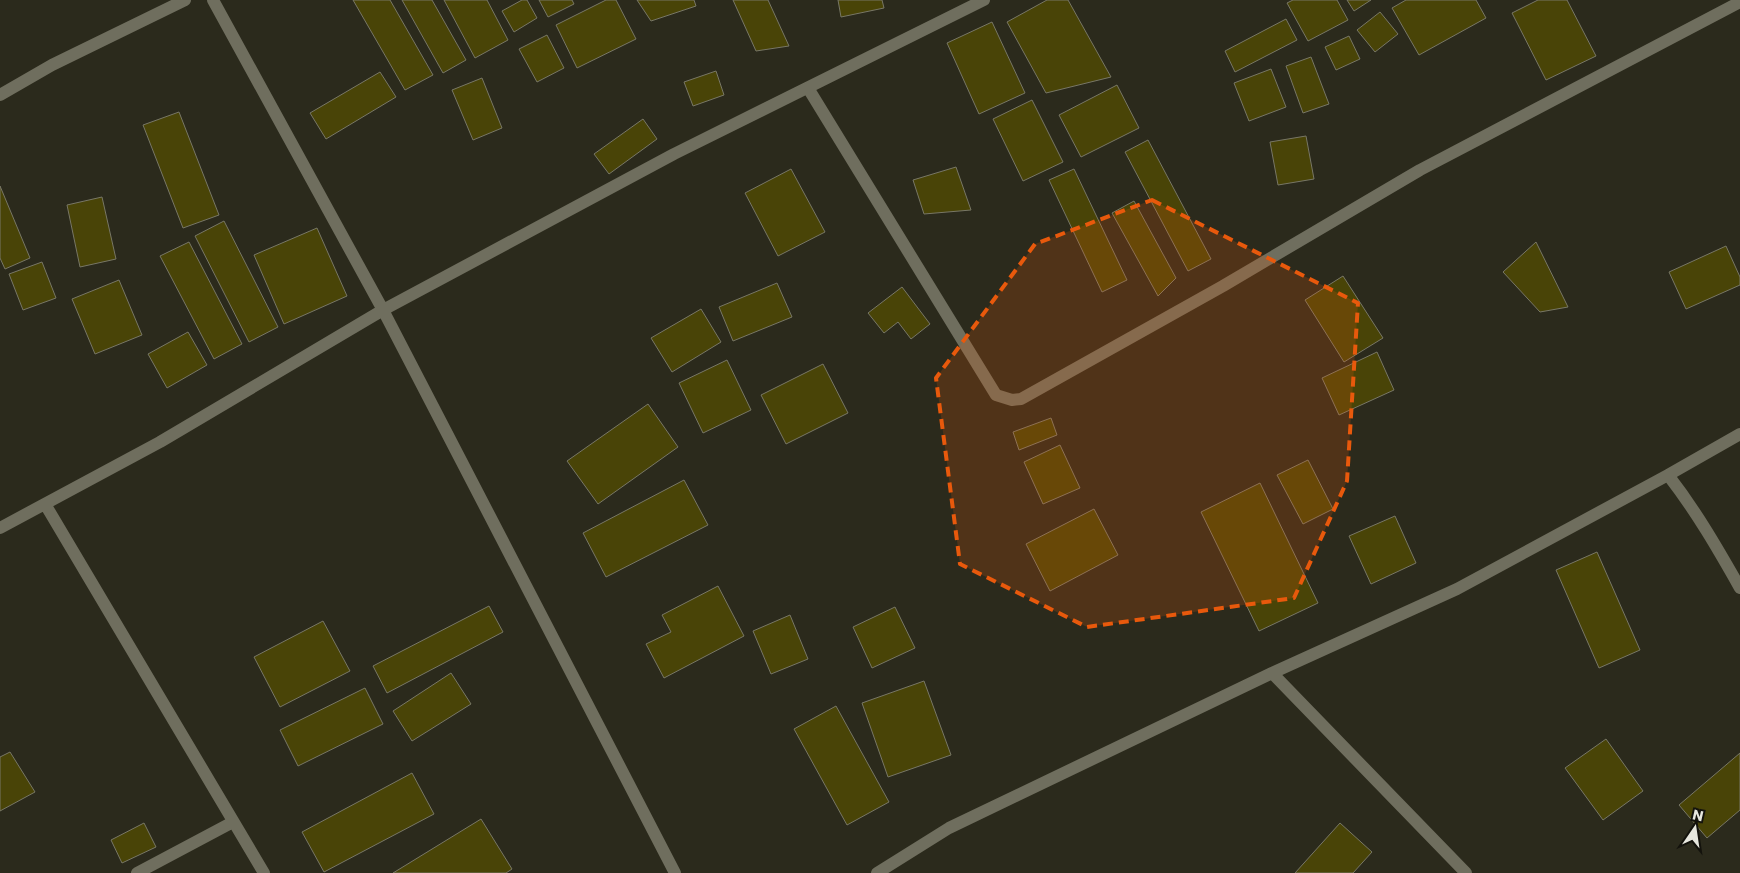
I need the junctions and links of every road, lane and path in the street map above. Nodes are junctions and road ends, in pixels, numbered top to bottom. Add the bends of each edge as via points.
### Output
1 (186, 0) edge
2 (213, 0) edge
3 (984, 0) edge
4 (1740, 2) edge
5 (808, 88) junction
6 (0, 95) edge
7 (383, 310) junction
8 (1740, 434) edge
9 (1668, 475) junction
10 (45, 504) junction
11 (0, 528) edge
12 (1740, 588) edge
13 (1272, 673) junction
14 (233, 822) junction
15 (137, 873) edge
16 (264, 873) edge
17 (675, 873) edge
18 (877, 873) edge
19 (1466, 873) edge

1 - 6 street via 52,65
2 - 7 street
3 - 5 street
4 - 5 street via 1420,170 1206,296 1021,399 1012,400 996,395
5 - 7 street via 674,154
7 - 10 street via 160,442
7 - 17 street
8 - 9 street
9 - 12 street via 1712,537
9 - 13 street via 1457,589
10 - 11 street
10 - 14 street
13 - 18 street via 949,828
13 - 19 street
14 - 15 street
14 - 16 street

